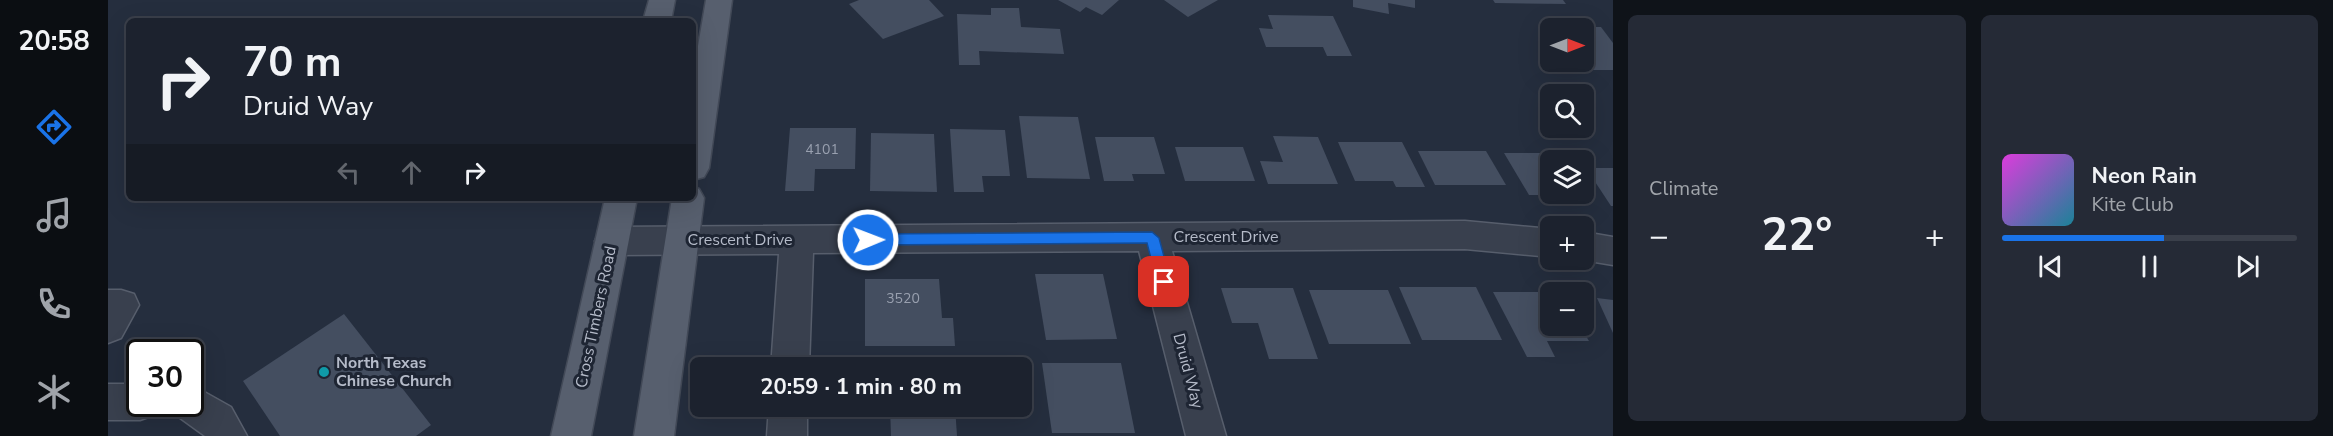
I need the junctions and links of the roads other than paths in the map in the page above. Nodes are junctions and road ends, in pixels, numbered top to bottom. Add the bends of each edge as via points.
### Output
1 (662, 0) edge
2 (719, 0) edge
3 (658, 18) edge
4 (696, 149) edge
5 (620, 201) edge
6 (688, 201) edge
7 (1152, 238) junction
8 (797, 240) junction
9 (612, 241) junction
10 (682, 241) junction
11 (1540, 242) edge
12 (1594, 248) edge
13 (1613, 251) edge
14 (108, 305) edge
15 (108, 327) edge
16 (791, 357) edge
17 (108, 402) edge
18 (126, 402) edge
19 (204, 411) edge
20 (788, 417) edge
21 (227, 436) edge
22 (572, 436) edge
23 (654, 436) edge
24 (787, 436) edge
25 (1206, 436) edge

1 - 3 main road
2 - 4 main road
5 - 9 main road, Cross Timbers Road
6 - 10 main road
7 - 8 street, Crescent Drive
7 - 11 street, Crescent Drive via 1465,235
7 - 25 street, Druid Way
8 - 10 street, Crescent Drive
8 - 16 street
9 - 10 street, Crescent Drive
9 - 22 main road, Cross Timbers Road
10 - 23 main road
12 - 13 street
14 - 15 street via 121,305
17 - 18 street
19 - 21 street via 218,420
20 - 24 street

